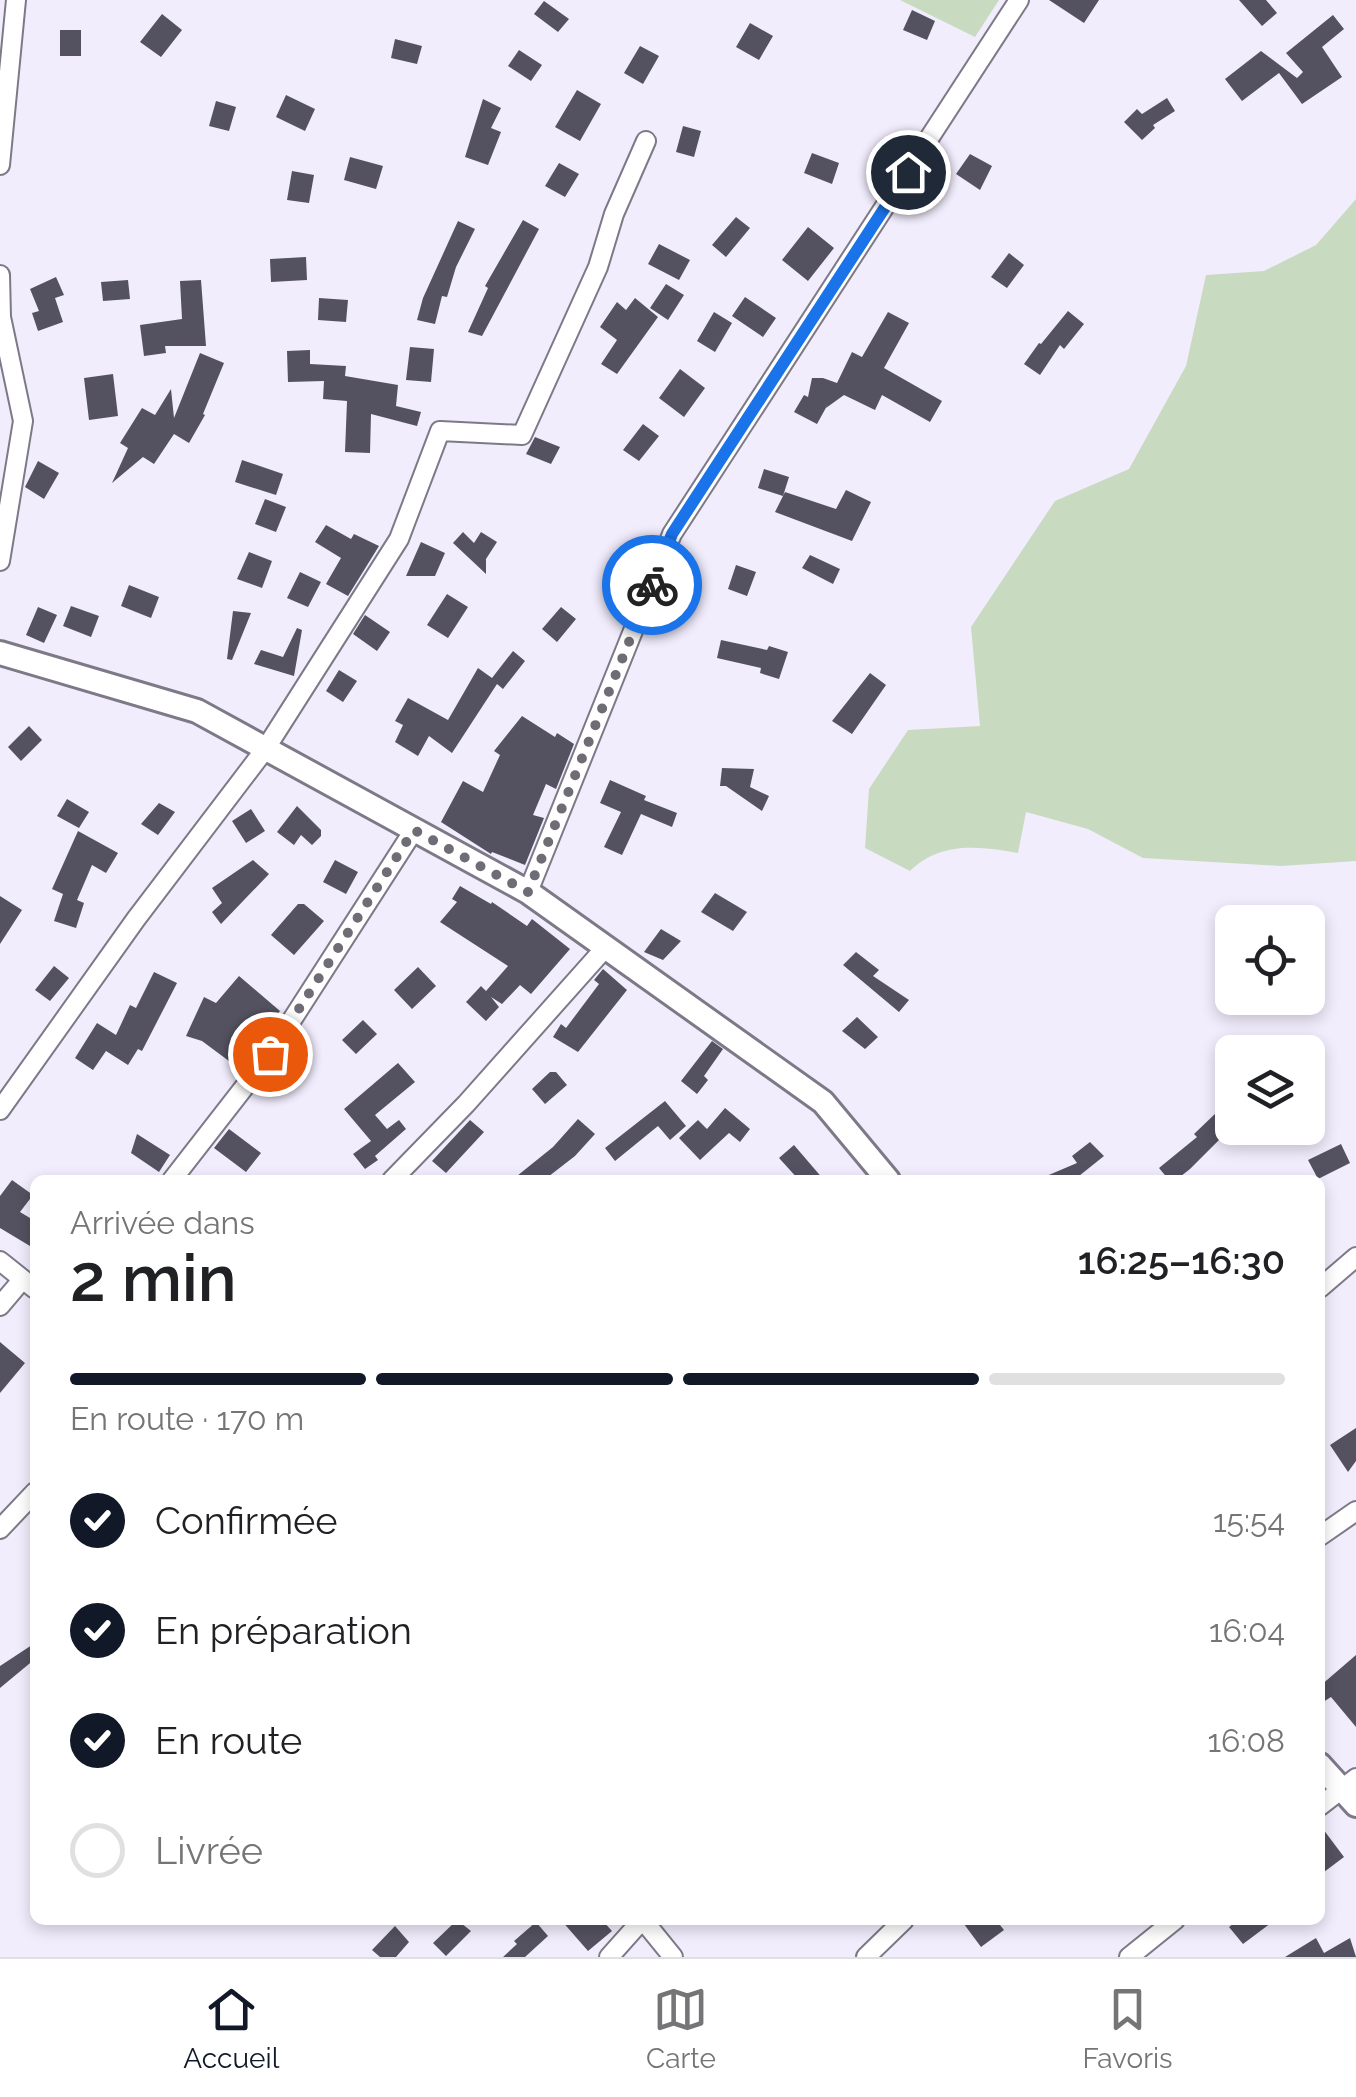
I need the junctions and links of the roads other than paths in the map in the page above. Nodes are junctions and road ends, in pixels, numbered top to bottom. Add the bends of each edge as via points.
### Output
1 (16, 0) edge
2 (1019, 0) edge
3 (646, 141) dead end
4 (0, 165) edge
5 (0, 275) edge
6 (0, 562) edge
7 (0, 653) edge
8 (266, 748) junction
9 (414, 830) junction
10 (528, 892) junction
11 (605, 948) junction
12 (0, 1110) edge
13 (176, 1175) edge
14 (397, 1175) edge
15 (884, 1175) edge
16 (1356, 1256) edge
17 (0, 1261) edge
18 (29, 1284) edge
19 (1325, 1284) edge
20 (0, 1306) edge
21 (30, 1497) edge
22 (1356, 1511) edge
23 (0, 1529) edge
24 (1325, 1533) edge
25 (1325, 1769) edge
26 (1352, 1791) edge
27 (1325, 1804) edge
28 (638, 1925) edge
29 (647, 1925) edge
30 (899, 1925) edge
31 (1170, 1925) edge
32 (609, 1957) edge
33 (673, 1957) edge
34 (866, 1957) edge
35 (1129, 1957) edge

1 - 4 street
2 - 10 street via 672,534
3 - 8 street via 522,436 440,431 399,539
5 - 6 street via 1,317 23,421
7 - 8 street via 197,711
8 - 9 street
8 - 12 street
9 - 10 street
9 - 13 street via 270,1054
10 - 11 street
11 - 14 street
11 - 15 street via 823,1102
16 - 19 street
17 - 18 street
18 - 20 street
21 - 23 street
22 - 24 street
25 - 26 street
26 - 27 street
28 - 32 street
29 - 33 street
30 - 34 street
31 - 35 street

